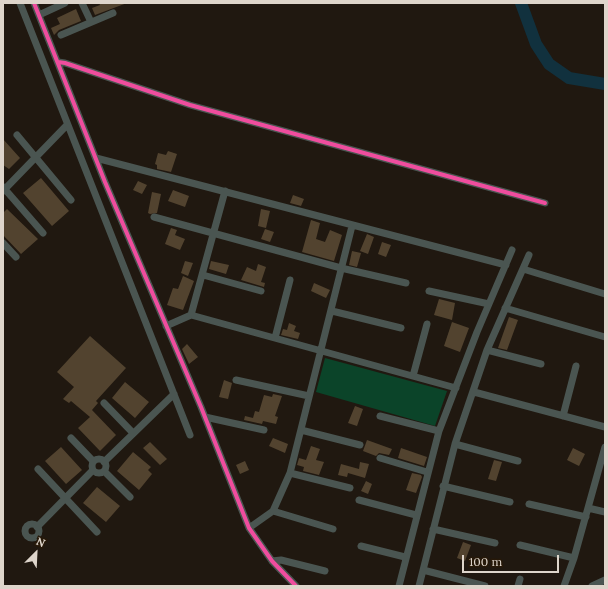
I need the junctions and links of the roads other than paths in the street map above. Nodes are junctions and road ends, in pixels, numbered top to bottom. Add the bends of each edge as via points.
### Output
1 (20, 3) edge
2 (34, 3) edge
3 (65, 3) edge
4 (82, 3) edge
5 (113, 13) dead end
6 (39, 15) junction
7 (91, 22) junction
8 (61, 35) dead end
9 (58, 62) junction
10 (67, 125) junction
11 (17, 135) dead end
12 (36, 157) junction
13 (96, 158) junction
14 (4, 189) edge
15 (225, 191) junction
16 (71, 200) dead end
17 (545, 203) dead end
18 (154, 217) dead end
19 (352, 226) junction
20 (43, 233) dead end
21 (214, 234) junction
22 (3, 243) edge
23 (512, 250) dead end
24 (529, 255) dead end
25 (16, 257) dead end
26 (506, 265) junction
27 (341, 268) junction
28 (523, 269) junction
29 (203, 275) junction
30 (290, 280) dead end
31 (406, 283) dead end
32 (261, 291) dead end
33 (429, 291) dead end
34 (605, 294) edge
35 (489, 304) junction
36 (504, 308) junction
37 (332, 311) junction
38 (191, 314) junction
39 (427, 324) dead end
40 (166, 326) junction
41 (401, 328) dead end
42 (605, 337) edge
43 (275, 338) junction
44 (488, 350) junction
45 (321, 351) junction
46 (541, 364) dead end
47 (576, 366) dead end
48 (413, 376) junction
49 (236, 380) dead end
50 (456, 388) junction
51 (474, 392) junction
52 (174, 394) junction
53 (309, 396) junction
54 (104, 403) dead end
55 (380, 416) dead end
56 (563, 416) junction
57 (205, 418) junction
58 (605, 427) edge
59 (264, 430) dead end
60 (301, 430) junction
61 (439, 431) junction
62 (133, 433) junction
63 (190, 435) dead end
64 (71, 438) dead end
65 (455, 444) junction
66 (360, 445) dead end
67 (605, 447) edge
68 (380, 458) dead end
69 (93, 461) junction
70 (518, 461) dead end
71 (104, 462) junction
72 (38, 469) dead end
73 (93, 470) junction
74 (104, 471) junction
75 (427, 472) junction
76 (290, 473) junction
77 (443, 486) junction
78 (350, 488) dead end
79 (130, 497) dead end
80 (65, 499) junction
81 (359, 500) dead end
82 (510, 502) dead end
83 (530, 504) dead end
84 (588, 508) junction
85 (273, 511) junction
86 (605, 512) edge
87 (416, 515) junction
88 (586, 517) junction
89 (37, 527) dead end
90 (249, 528) junction
91 (333, 529) dead end
92 (433, 529) junction
93 (97, 532) dead end
94 (495, 543) dead end
95 (520, 545) dead end
96 (361, 546) dead end
97 (405, 557) junction
98 (574, 558) junction
99 (272, 561) junction
100 (423, 570) junction
101 (325, 571) dead end
102 (605, 580) edge
103 (296, 586) edge
104 (399, 586) edge
105 (419, 586) edge
106 (485, 586) edge
107 (564, 586) edge
108 (592, 586) edge

1 - 10 street
2 - 6 street
3 - 6 street
4 - 7 street
5 - 7 street
6 - 9 street
7 - 8 street
9 - 13 street
9 - 17 street via 190,105
10 - 12 street
10 - 52 street
11 - 12 street
12 - 14 street
12 - 16 street
13 - 15 street
13 - 40 street
14 - 20 street
15 - 19 street
15 - 21 street
18 - 21 street
19 - 26 street
19 - 27 street
21 - 27 street
21 - 29 street
22 - 25 street
23 - 26 street
24 - 28 street
26 - 35 street
27 - 31 street
27 - 37 street
28 - 34 street
28 - 36 street
29 - 32 street
29 - 38 street
30 - 43 street
33 - 35 street
35 - 50 street
36 - 42 street
36 - 44 street
37 - 41 street
37 - 45 street
38 - 40 street
38 - 43 street
39 - 48 street
40 - 57 street
43 - 45 street
44 - 46 street
44 - 51 street
45 - 48 street
45 - 53 street
47 - 56 street
48 - 50 street
49 - 53 street
50 - 61 street
51 - 56 street
51 - 65 street
52 - 62 street
52 - 63 street
53 - 60 street
54 - 62 street
55 - 61 street
56 - 58 street
57 - 59 street
57 - 90 street
60 - 66 street
60 - 76 street
61 - 75 street
62 - 71 street
64 - 69 street
65 - 70 street
65 - 77 street
67 - 84 street
68 - 75 street
69 - 71 street via 98,459
69 - 73 street
71 - 74 street
72 - 80 street
73 - 74 street via 97,473
73 - 80 street
74 - 79 street
75 - 87 street
76 - 78 street
76 - 85 street
77 - 82 street
77 - 92 street
80 - 89 street
80 - 93 street
81 - 87 street
83 - 88 street
84 - 86 street
84 - 88 street
85 - 90 street
85 - 91 street
87 - 97 street
88 - 98 street
90 - 99 street
92 - 94 street
92 - 100 street
95 - 98 street
96 - 97 street
97 - 104 street
98 - 107 street
99 - 101 street via 281,560
99 - 103 street
100 - 105 street
100 - 106 street
102 - 108 street

